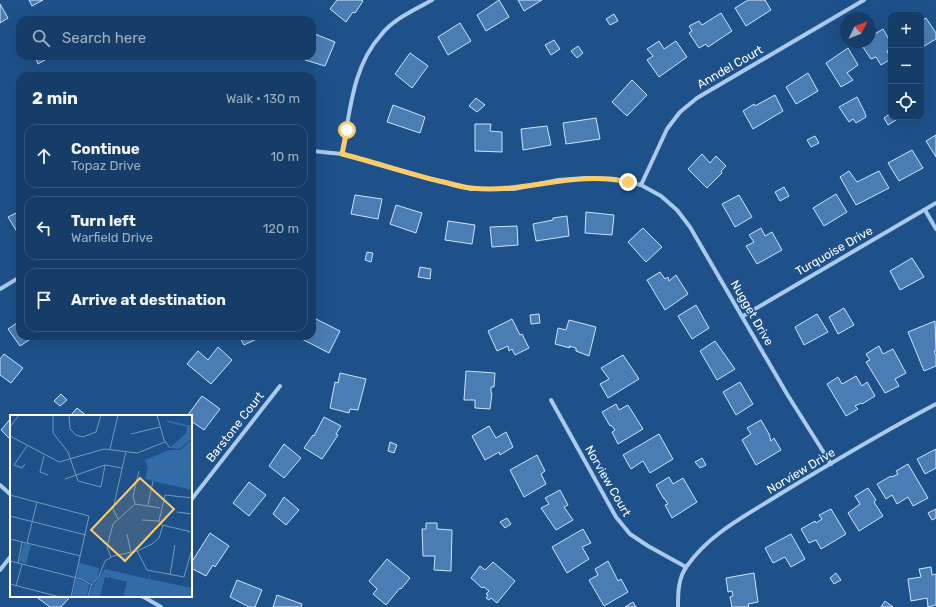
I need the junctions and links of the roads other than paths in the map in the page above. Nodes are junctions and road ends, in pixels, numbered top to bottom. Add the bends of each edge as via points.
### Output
1 (432, 0) edge
2 (864, 0) edge
3 (316, 151) edge
4 (342, 154) junction
5 (641, 185) junction
6 (936, 203) edge
7 (925, 210) junction
8 (936, 228) edge
9 (16, 279) edge
10 (0, 289) edge
11 (743, 316) junction
12 (280, 386) dead end
13 (550, 400) dead end
14 (936, 404) edge
15 (831, 464) junction
16 (0, 485) edge
17 (10, 494) edge
18 (192, 499) edge
19 (10, 557) edge
20 (686, 567) junction
21 (0, 570) edge
22 (144, 597) edge
23 (161, 607) edge
24 (678, 607) edge

1 - 4 street via 398,20 381,34 370,50 359,70
2 - 5 street, Anndel Court via 697,98 680,112 667,129
3 - 4 street, Nugget Drive
4 - 5 street, Nugget Drive via 470,188 514,188 585,178 614,179
5 - 11 street, Nugget Drive via 661,196 677,210 690,227
6 - 7 street, Turquoise Drive
7 - 8 street
7 - 11 street, Turquoise Drive
9 - 10 street
11 - 15 street, Nugget Drive via 787,394
12 - 18 street, Barstone Court
13 - 20 street, Norview Court via 616,517 630,534
14 - 15 street, Norview Drive
15 - 20 street, Norview Drive via 722,531 705,544
16 - 17 street
19 - 21 street
20 - 24 street via 680,581
22 - 23 street

